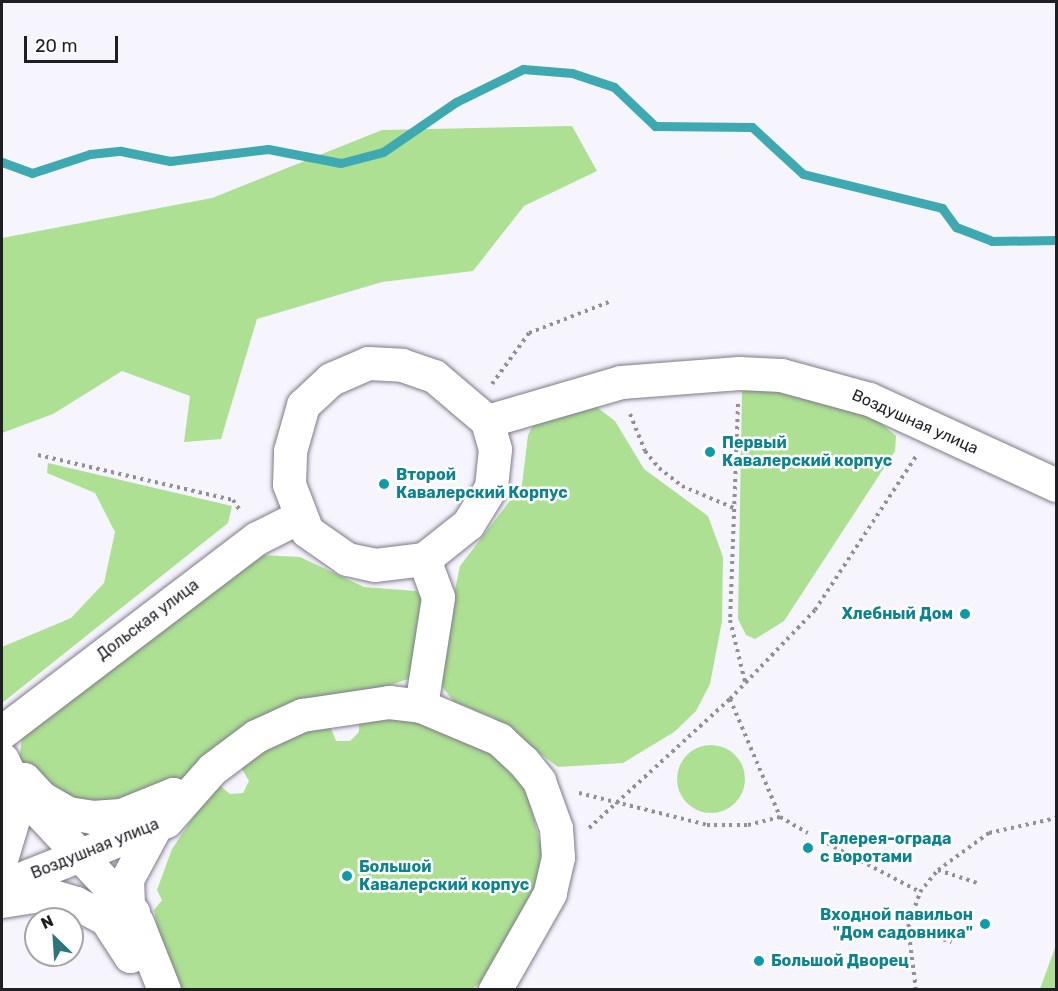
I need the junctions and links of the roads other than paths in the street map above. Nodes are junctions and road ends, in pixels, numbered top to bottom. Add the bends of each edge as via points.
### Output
1 (481, 414) junction
2 (1056, 485) edge
3 (299, 517) junction
4 (424, 559) junction
5 (421, 706) junction
6 (2, 732) edge
7 (8, 772) edge
8 (158, 824) junction
9 (81, 855) junction
10 (2, 856) edge
11 (2, 886) edge
12 (2, 901) edge
13 (130, 908) junction
14 (164, 990) edge
15 (495, 990) edge

1 - 2 street, Воздушная улица via 621,382 738,373 821,382
1 - 3 street via 434,376 402,365 368,363 331,379 303,405 290,451 289,484
1 - 4 street via 495,449 491,487 468,524
3 - 4 street via 321,544 347,560 375,565
3 - 6 street, Дольская улица via 257,537
4 - 5 street via 438,597
5 - 8 street, Воздушная улица via 378,703 302,715 256,736 212,770
5 - 15 street, Воздушная улица via 499,740 523,761 549,803 558,857 534,929
7 - 8 street via 24,779 59,808 92,817 122,815 173,794
7 - 9 street
7 - 10 street via 14,816
8 - 9 street, Воздушная улица
8 - 13 street
9 - 11 street, Воздушная улица
9 - 13 street
12 - 13 street via 46,894 76,903 106,919 130,956
13 - 14 street

